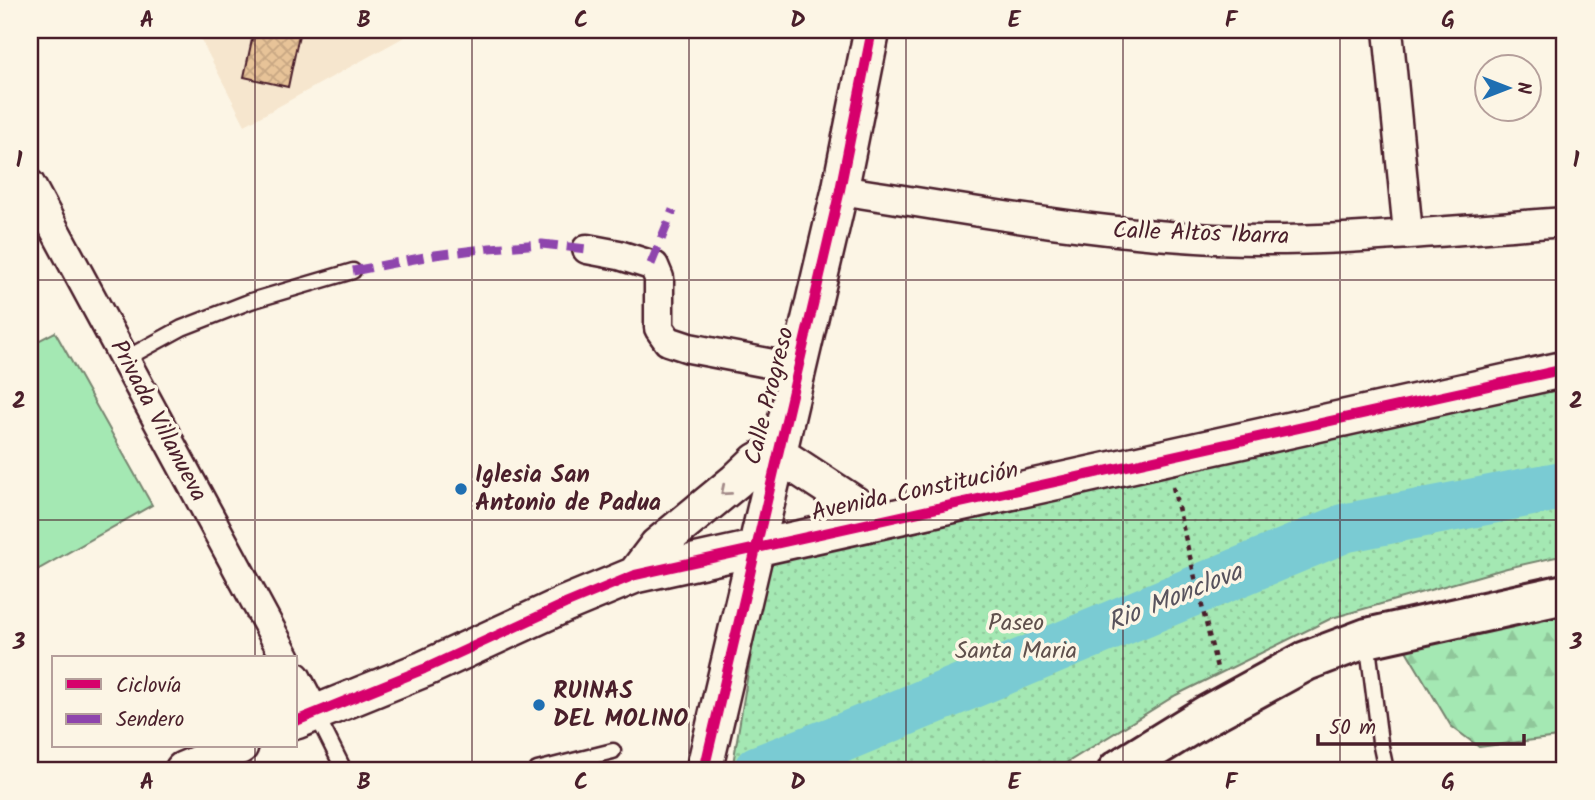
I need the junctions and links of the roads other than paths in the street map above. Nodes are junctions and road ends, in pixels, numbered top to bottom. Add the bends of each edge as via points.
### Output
1 (872, 30) edge
2 (1388, 30) edge
3 (30, 184) edge
4 (840, 190) junction
5 (1565, 222) edge
6 (1408, 233) junction
7 (587, 249) dead end
8 (353, 271) dead end
9 (125, 359) junction
10 (799, 369) junction
11 (1565, 369) edge
12 (778, 453) junction
13 (880, 522) junction
14 (754, 550) junction
15 (635, 575) junction
16 (1565, 594) edge
17 (1367, 638) junction
18 (285, 656) edge
19 (298, 686) edge
20 (305, 717) edge
21 (235, 748) edge
22 (613, 751) dead end
23 (1136, 765) edge
24 (183, 770) edge
25 (344, 770) edge
26 (537, 770) edge
27 (704, 770) edge
28 (1386, 770) edge

1 - 4 street, Calle Progreso
2 - 6 street
3 - 9 street, Privada Villanueva
4 - 6 street, Calle Altos Ibarra via 1097,229 1203,238
4 - 10 street, Calle Progreso
5 - 6 street, Calle Altos Ibarra
7 - 10 street via 654,266 659,278 659,328 668,341
8 - 9 lane via 251,301 182,328
9 - 18 street, Privada Villanueva
10 - 12 street, Calle Progreso
11 - 13 street, Avenida Constitución
12 - 13 street
12 - 14 street, Calle Progreso
12 -> 15 street via 757,461 657,546
13 - 14 street, Avenida Constitución
14 - 15 street, Avenida Constitución
14 - 27 street, Calle Progreso
15 - 20 street, Avenida Constitución
16 - 17 main road
17 - 23 main road via 1306,661 1226,705
17 - 28 lane
19 - 20 street
20 - 25 lane
21 - 24 street
22 - 26 lane

